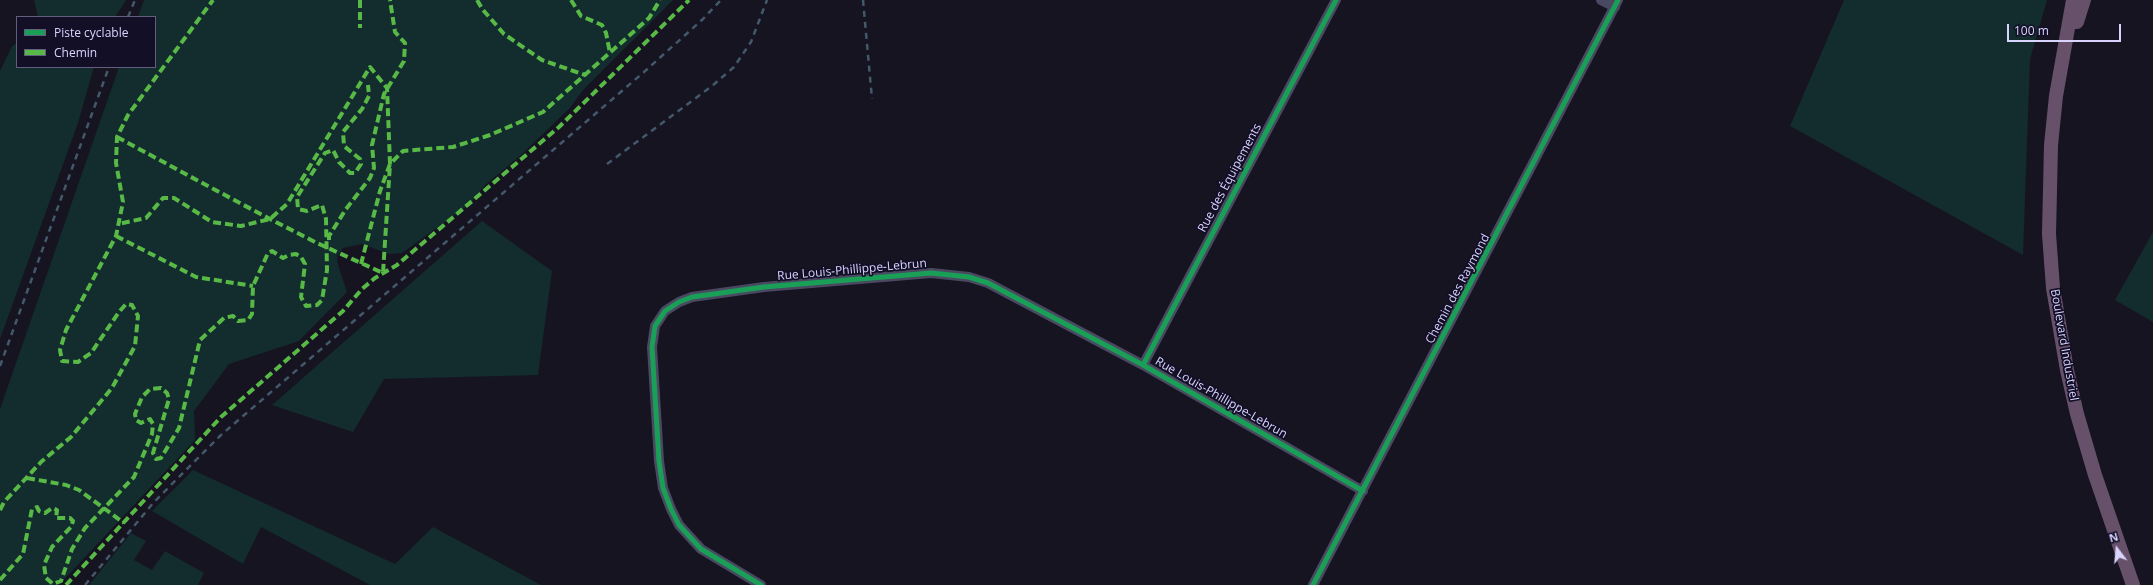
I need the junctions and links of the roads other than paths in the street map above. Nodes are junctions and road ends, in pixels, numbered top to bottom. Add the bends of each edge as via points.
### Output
1 (1336, 0) edge
2 (1601, 0) edge
3 (2073, 0) edge
4 (2084, 0) edge
5 (1616, 4) edge
6 (2056, 96) junction
7 (1143, 365) junction
8 (1363, 491) junction
9 (761, 585) edge
10 (1313, 585) edge
11 (2133, 585) edge

1 - 7 street, Rue des Équipements
2 - 5 street
3 - 6 highway, Boulevard Industriel
4 - 6 highway, Boulevard Industriel
5 - 8 street, Chemin des Raymond
6 - 11 highway, Boulevard Industriel via 2049,234 2053,288 2077,414
7 - 8 street, Rue Louis-Phillippe-Lebrun
7 - 9 street, Rue Louis-Phillippe-Lebrun via 988,283 951,274 931,273 764,287 692,297 679,302 665,311 655,326 652,347 663,488 679,525 695,544 721,563
8 - 10 street, Chemin des Raymond

